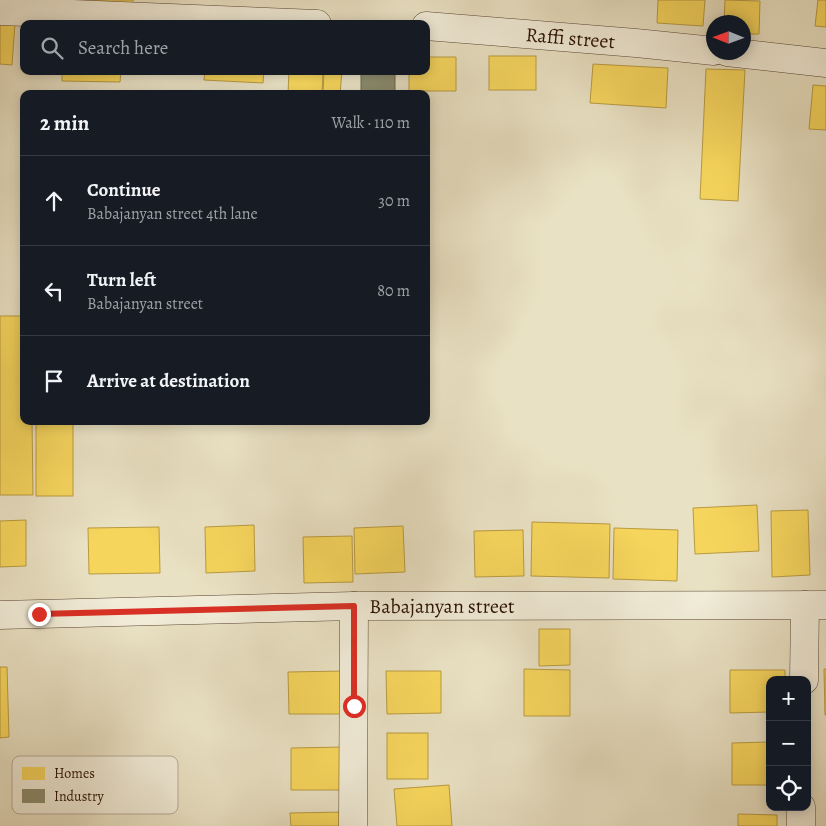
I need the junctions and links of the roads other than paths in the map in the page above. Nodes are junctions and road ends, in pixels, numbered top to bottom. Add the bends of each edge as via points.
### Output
1 (0, 11) edge
2 (219, 20) edge
3 (430, 26) edge
4 (706, 50) edge
5 (751, 55) edge
6 (826, 63) edge
7 (816, 605) edge
8 (354, 606) junction
9 (0, 615) edge
10 (805, 676) edge
11 (801, 811) edge
12 (353, 826) edge
13 (801, 826) edge

1 - 2 street
3 - 4 street, Raffi street
5 - 6 street
7 - 8 street, Babajanyan street
7 - 10 street
8 - 9 street, Babajanyan street
8 - 12 street
11 - 13 street

